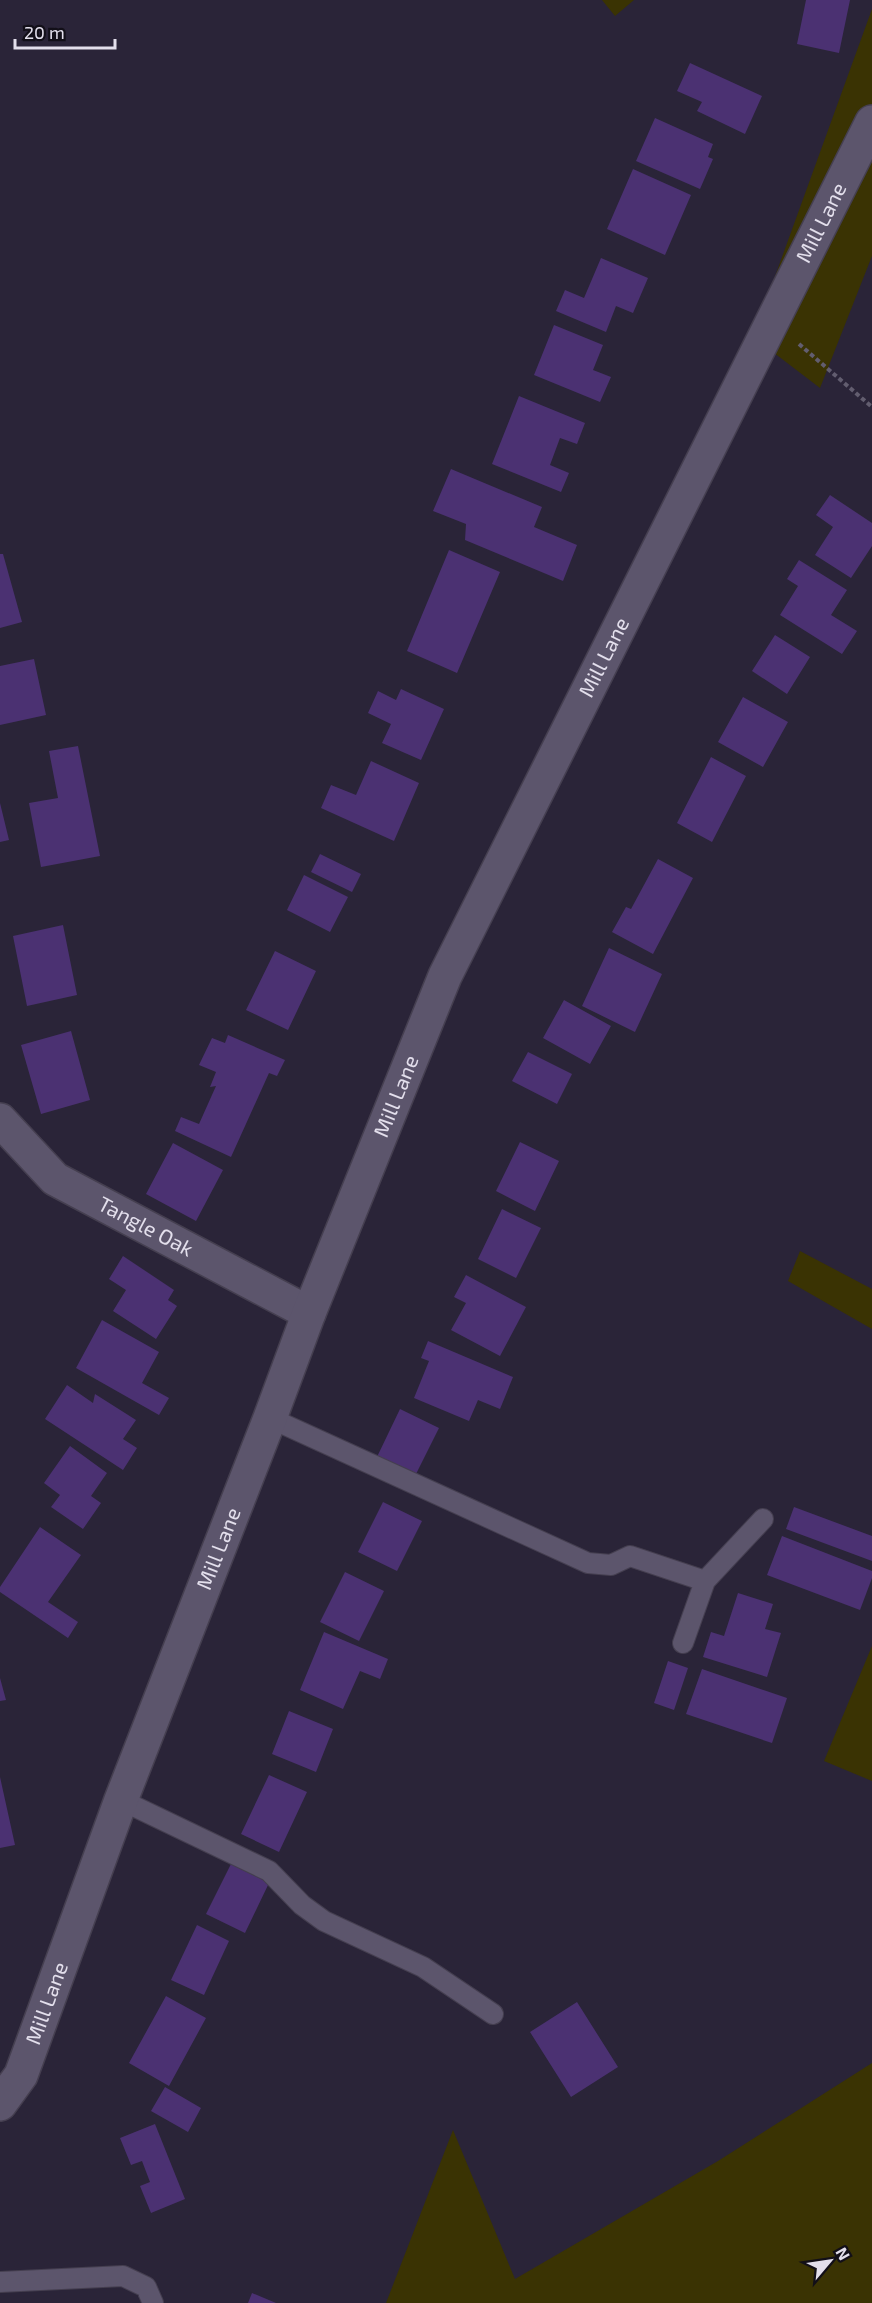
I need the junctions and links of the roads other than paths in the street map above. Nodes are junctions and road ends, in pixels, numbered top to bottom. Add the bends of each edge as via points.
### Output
1 (872, 122) edge
2 (0, 1120) edge
3 (309, 1313) junction
4 (270, 1418) junction
5 (763, 1519) dead end
6 (705, 1581) junction
7 (683, 1643) dead end
8 (121, 1800) junction
9 (493, 2014) dead end
10 (0, 2104) edge
11 (0, 2282) edge
12 (153, 2303) edge

1 - 3 street, Mill Lane via 445,976
2 - 3 street, Tangle Oak via 55,1179
3 - 4 street, Mill Lane
4 - 6 lane via 588,1563 611,1565 630,1556
4 - 8 street, Mill Lane
5 - 6 lane
6 - 7 lane
8 - 9 lane via 269,1871 324,1921 423,1967
8 - 10 street, Mill Lane via 21,2075
11 - 12 lane via 123,2276 146,2287

